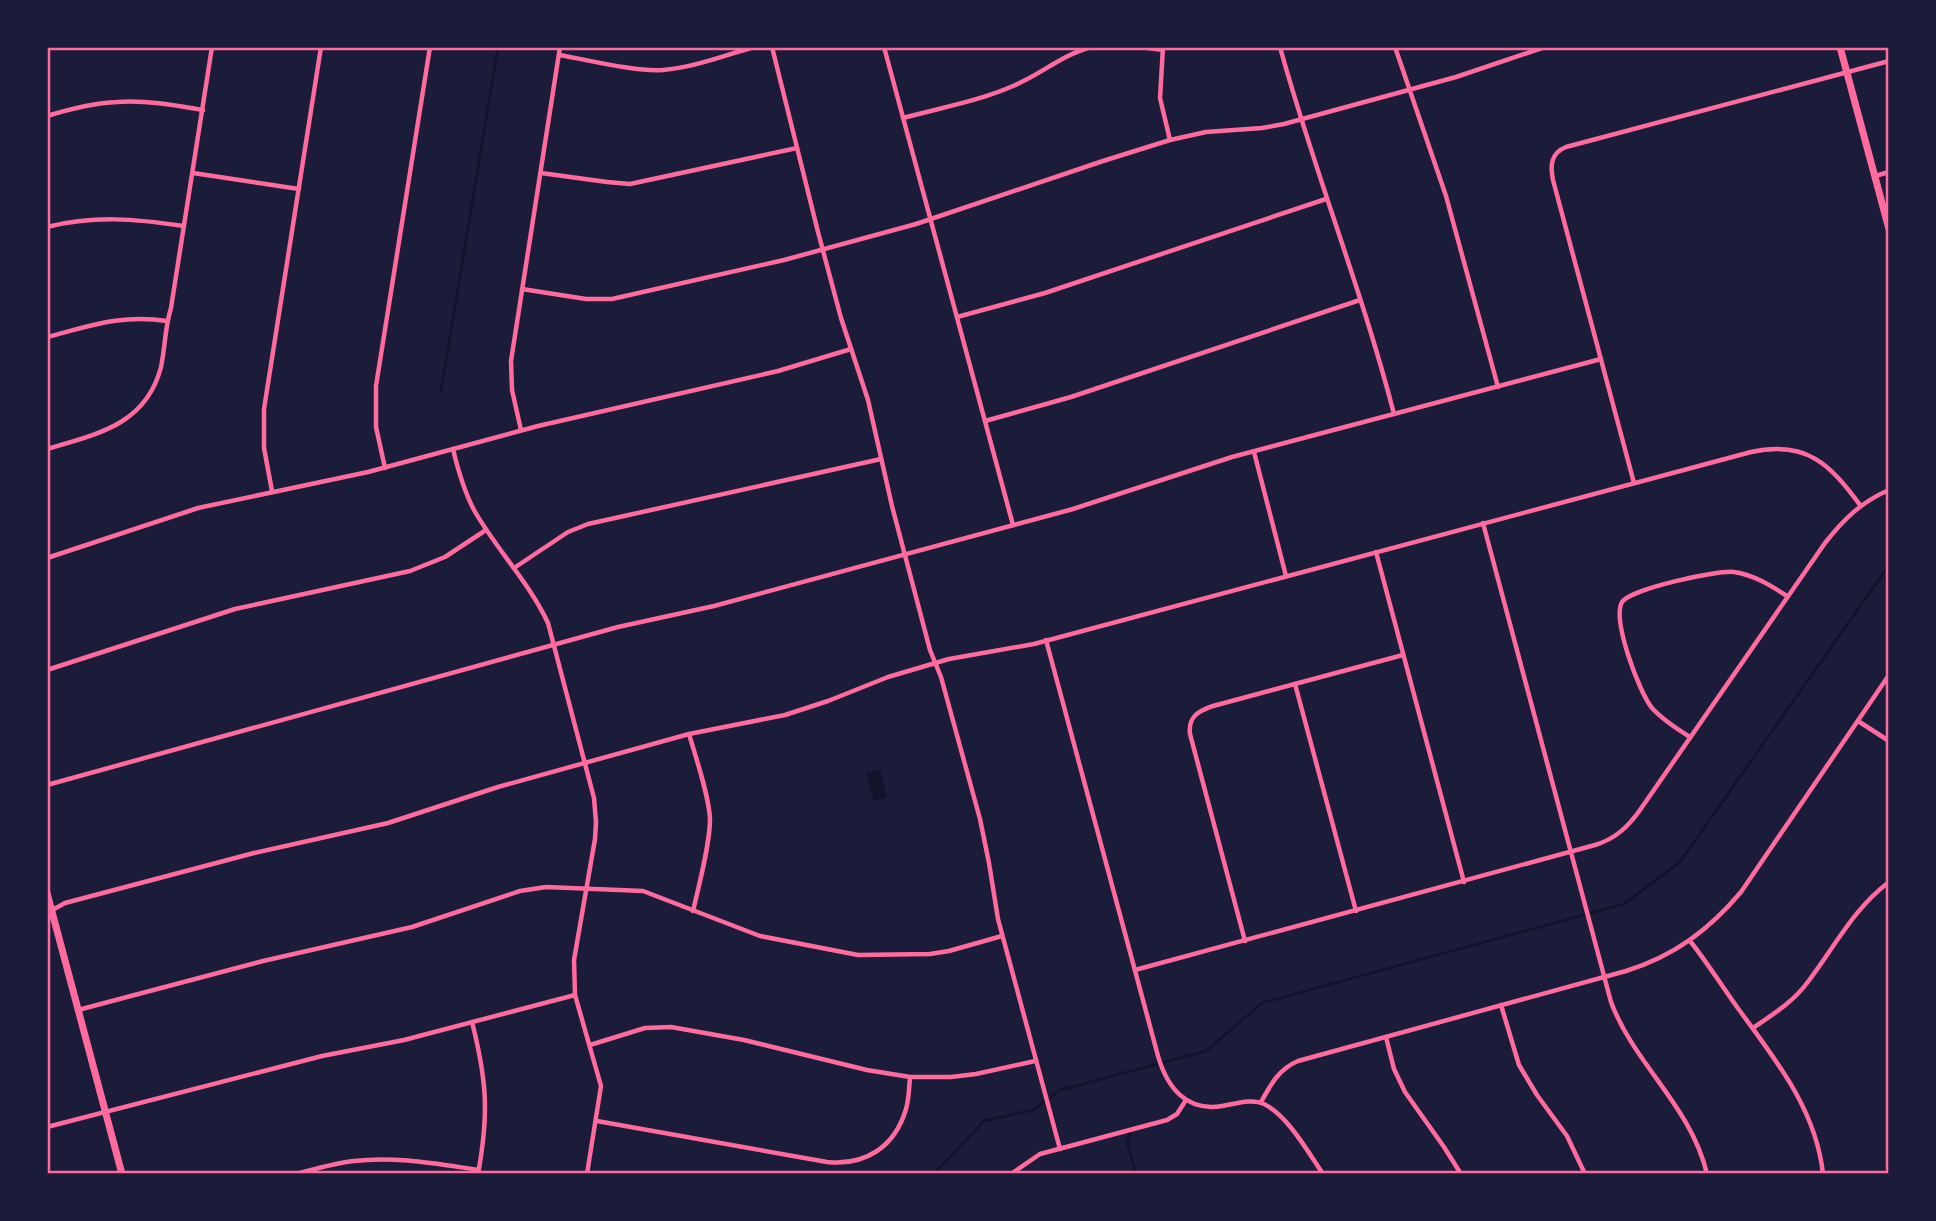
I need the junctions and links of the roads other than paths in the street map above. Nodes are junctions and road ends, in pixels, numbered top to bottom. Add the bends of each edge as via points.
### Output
1 (212, 47) edge
2 (321, 47) edge
3 (430, 47) edge
4 (561, 47) edge
5 (754, 47) edge
6 (772, 47) edge
7 (884, 47) edge
8 (1091, 47) edge
9 (1140, 47) edge
10 (1280, 47) edge
11 (1395, 47) edge
12 (1545, 47) edge
13 (1840, 47) edge
14 (1163, 48) edge
15 (559, 55) junction
16 (1889, 61) edge
17 (1847, 72) junction
18 (1410, 90) junction
19 (203, 110) junction
20 (47, 116) edge
21 (903, 118) junction
22 (1300, 119) junction
23 (1170, 140) junction
24 (797, 148) junction
25 (1889, 172) edge
26 (193, 173) junction
27 (541, 173) junction
28 (1875, 176) junction
29 (299, 189) junction
30 (1326, 199) junction
31 (931, 220) junction
32 (184, 226) junction
33 (47, 227) edge
34 (1889, 229) edge
35 (822, 250) junction
36 (522, 289) junction
37 (1360, 300) junction
38 (957, 317) junction
39 (167, 321) junction
40 (47, 337) edge
41 (851, 349) junction
42 (1601, 359) junction
43 (1498, 387) junction
44 (1394, 414) junction
45 (985, 421) junction
46 (521, 430) junction
47 (47, 449) edge
48 (453, 449) junction
49 (1254, 452) junction
50 (881, 459) junction
51 (385, 468) junction
52 (1634, 482) junction
53 (1889, 490) edge
54 (272, 491) junction
55 (1860, 505) junction
56 (1483, 523) junction
57 (1013, 525) junction
58 (486, 530) junction
59 (1376, 552) junction
60 (905, 555) junction
61 (47, 558) edge
62 (514, 569) junction
63 (1286, 576) junction
64 (1787, 596) junction
65 (1046, 640) junction
66 (555, 645) junction
67 (1404, 655) junction
68 (935, 663) junction
69 (47, 670) edge
70 (1889, 675) edge
71 (1295, 684) junction
72 (1858, 720) junction
73 (689, 734) junction
74 (1690, 737) junction
75 (1889, 741) edge
76 (586, 762) junction
77 (47, 785) edge
78 (1571, 852) junction
79 (1464, 882) junction
80 (1889, 882) edge
81 (586, 889) junction
82 (47, 894) edge
83 (693, 911) junction
84 (1356, 911) junction
85 (50, 912) edge
86 (1002, 936) junction
87 (1245, 941) junction
88 (1690, 941) junction
89 (1135, 970) junction
90 (1604, 977) junction
91 (575, 995) junction
92 (1501, 1005) junction
93 (78, 1010) junction
94 (472, 1022) junction
95 (1753, 1028) junction
96 (1386, 1037) junction
97 (590, 1045) junction
98 (1035, 1061) junction
99 (910, 1077) junction
100 (1186, 1101) junction
101 (1262, 1102) junction
102 (105, 1112) junction
103 (597, 1121) junction
104 (47, 1127) edge
105 (1060, 1149) junction
106 (478, 1172) edge
107 (122, 1174) edge
108 (296, 1174) edge
109 (587, 1174) edge
110 (1011, 1174) edge
111 (1323, 1174) edge
112 (1461, 1174) edge
113 (1585, 1174) edge
114 (1707, 1174) edge
115 (1824, 1174) edge

1 - 19 street
2 - 29 street
3 - 51 street via 376,386 376,427
4 - 15 street
5 - 15 street via 661,71
6 - 24 street
7 - 21 street
8 - 21 street via 1001,91
9 - 14 street
10 - 22 street
11 - 18 street
12 - 18 street
13 - 17 main road
14 - 23 street via 1160,98
15 - 27 street
16 - 17 street
17 - 28 main road
17 - 42 street via 1559,150 1551,164 1553,180
18 - 22 street
18 - 43 street via 1449,205
19 - 20 street via 117,102
19 - 26 street
21 - 31 street
22 - 23 street
22 - 30 street
23 - 31 street
24 - 27 street via 630,184
24 - 35 street
25 - 28 street
26 - 29 street
26 - 32 street
27 - 36 street
28 - 34 main road
29 - 54 street via 264,409 264,448
30 - 37 street
30 - 38 street via 1045,293
31 - 35 street
31 - 38 street
32 - 33 street via 113,218
32 - 39 street
35 - 36 street via 612,299
35 - 41 street
36 - 46 street via 510,370
37 - 44 street
37 - 45 street
38 - 45 street
39 - 40 street via 125,318
39 - 47 street via 160,368 139,408 106,431
41 - 46 street via 778,371
41 - 50 street
42 - 43 street
42 - 52 street
43 - 44 street
44 - 49 street
45 - 57 street
46 - 48 street
48 - 51 street
48 - 58 street via 466,494
49 - 57 street
49 - 63 street
50 - 60 street
50 - 62 street via 588,524 568,532
51 - 54 street
52 - 55 street via 1763,449 1781,449 1800,452 1826,465
52 - 56 street
53 - 55 street
54 - 61 street via 198,508
55 - 64 street via 1830,535
56 - 59 street
56 - 78 street
57 - 60 street
58 - 62 street
58 - 69 street via 410,571 235,609
59 - 63 street
59 - 67 street
60 - 66 street
60 - 68 street
62 - 66 street via 543,613
63 - 65 street
64 - 74 street
64 - 74 street via 1753,577 1722,571 1624,599 1620,622 1643,694 1658,714
65 - 68 street
65 - 89 street
66 - 76 street
66 - 77 street
67 - 71 street
67 - 79 street
68 - 73 street via 785,715
68 - 86 street via 980,819
70 - 72 street
71 - 84 street
71 - 87 street via 1205,708 1195,714 1189,730
72 - 75 street
72 - 88 street via 1741,892
73 - 76 street
73 - 83 street via 710,819
74 - 78 street via 1627,826 1603,843
76 - 81 street via 596,822
76 - 85 street via 388,823 218,862 65,903
78 - 79 street
78 - 90 street
79 - 84 street
80 - 95 street via 1863,904 1800,992
81 - 83 street via 643,891
81 - 91 street via 576,946
81 - 93 street via 520,891 412,928
82 - 85 main road
83 - 86 street via 760,936 858,955 930,954
84 - 87 street
85 - 93 main road
86 - 98 street
87 - 89 street
88 - 90 street via 1655,961
88 - 95 street
89 - 100 street via 1165,1076
90 - 92 street
90 - 114 street via 1620,1022 1681,1112
91 - 94 street
91 - 97 street
92 - 96 street
92 - 113 street via 1519,1065 1567,1136
93 - 102 main road
94 - 102 street
94 - 106 street via 486,1090
95 - 115 street via 1805,1108
96 - 101 street via 1290,1065 1278,1075
96 - 112 street via 1405,1092
97 - 99 street via 645,1028 680,1027
97 - 103 street via 601,1086
98 - 99 street via 976,1074
98 - 105 street
99 - 103 street via 906,1111 892,1137 874,1153 848,1162
100 - 101 street via 1215,1107
100 - 105 street via 1167,1121
101 - 111 street via 1283,1120
102 - 104 street
102 - 107 main road
103 - 109 street
105 - 110 street via 1040,1154
106 - 108 street via 377,1159

